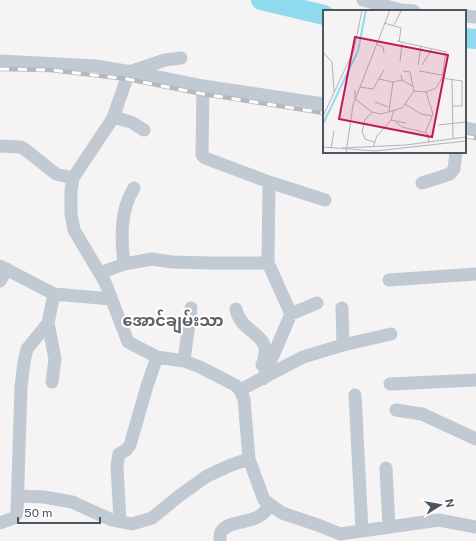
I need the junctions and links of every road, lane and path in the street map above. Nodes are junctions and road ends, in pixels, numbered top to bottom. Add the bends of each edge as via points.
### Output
1 (363, 0) edge
2 (401, 10) edge
3 (466, 16) edge
4 (476, 17) edge
5 (181, 58) dead end
6 (0, 61) edge
7 (129, 72) junction
8 (203, 86) junction
9 (323, 104) edge
10 (113, 117) junction
11 (466, 128) edge
12 (144, 130) dead end
13 (476, 130) edge
14 (0, 146) edge
15 (456, 153) edge
16 (73, 178) junction
17 (269, 182) junction
18 (422, 183) dead end
19 (134, 188) dead end
20 (325, 200) dead end
21 (268, 263) junction
22 (124, 264) junction
23 (3, 268) edge
24 (100, 273) junction
25 (476, 274) edge
26 (389, 280) dead end
27 (0, 281) edge
28 (54, 294) junction
29 (111, 299) junction
30 (317, 303) dead end
31 (191, 308) dead end
32 (342, 308) dead end
33 (236, 309) dead end
34 (291, 314) junction
35 (48, 323) junction
36 (391, 334) dead end
37 (342, 345) junction
38 (157, 357) junction
39 (184, 361) junction
40 (260, 380) junction
41 (476, 380) edge
42 (52, 382) dead end
43 (390, 384) dead end
44 (240, 390) junction
45 (355, 395) dead end
46 (396, 410) dead end
47 (476, 439) edge
48 (248, 460) junction
49 (386, 468) dead end
50 (18, 496) junction
51 (269, 504) junction
52 (120, 521) junction
53 (0, 523) edge
54 (389, 527) junction
55 (476, 527) edge
56 (362, 530) junction
57 (340, 538) edge
58 (220, 541) edge

1 - 2 street
3 - 4 street
5 - 7 street via 165,60
6 - 7 street via 96,66
7 - 8 street
7 - 10 street
8 - 9 street
8 - 17 street via 202,155
10 - 12 street via 131,122
10 - 16 street
11 - 13 street
14 - 16 street via 21,147 56,174
15 - 18 street via 454,169 450,174
16 - 24 street via 71,214 74,230
17 - 20 street
17 - 21 street
19 - 22 street via 128,197 123,222
21 - 22 street via 152,260
21 - 34 street
22 - 24 street
23 - 27 street
23 - 28 street
24 - 29 street
25 - 26 street
28 - 29 street
28 - 35 street
29 - 38 street via 128,342
30 - 34 street
31 - 39 street
32 - 37 street
33 - 40 street via 241,322 259,336 266,349
34 - 40 street
35 - 42 street via 55,359
35 - 50 street via 28,349 24,362
36 - 37 street
37 - 40 street via 303,357
38 - 39 street
38 - 52 street via 129,447 119,454 118,458
39 - 44 street via 200,367
40 - 44 street
41 - 43 street
44 - 48 street via 244,399
45 - 56 street
46 - 47 street via 422,414
48 - 51 street via 264,500
48 - 52 street via 207,476 152,518 132,524
49 - 54 street
50 - 52 street via 72,502 112,520
50 - 53 street via 14,518
51 - 57 street via 282,513 318,525
51 - 58 street via 262,514 226,527 221,532
54 - 55 street via 439,520
54 - 56 street
56 - 57 street

